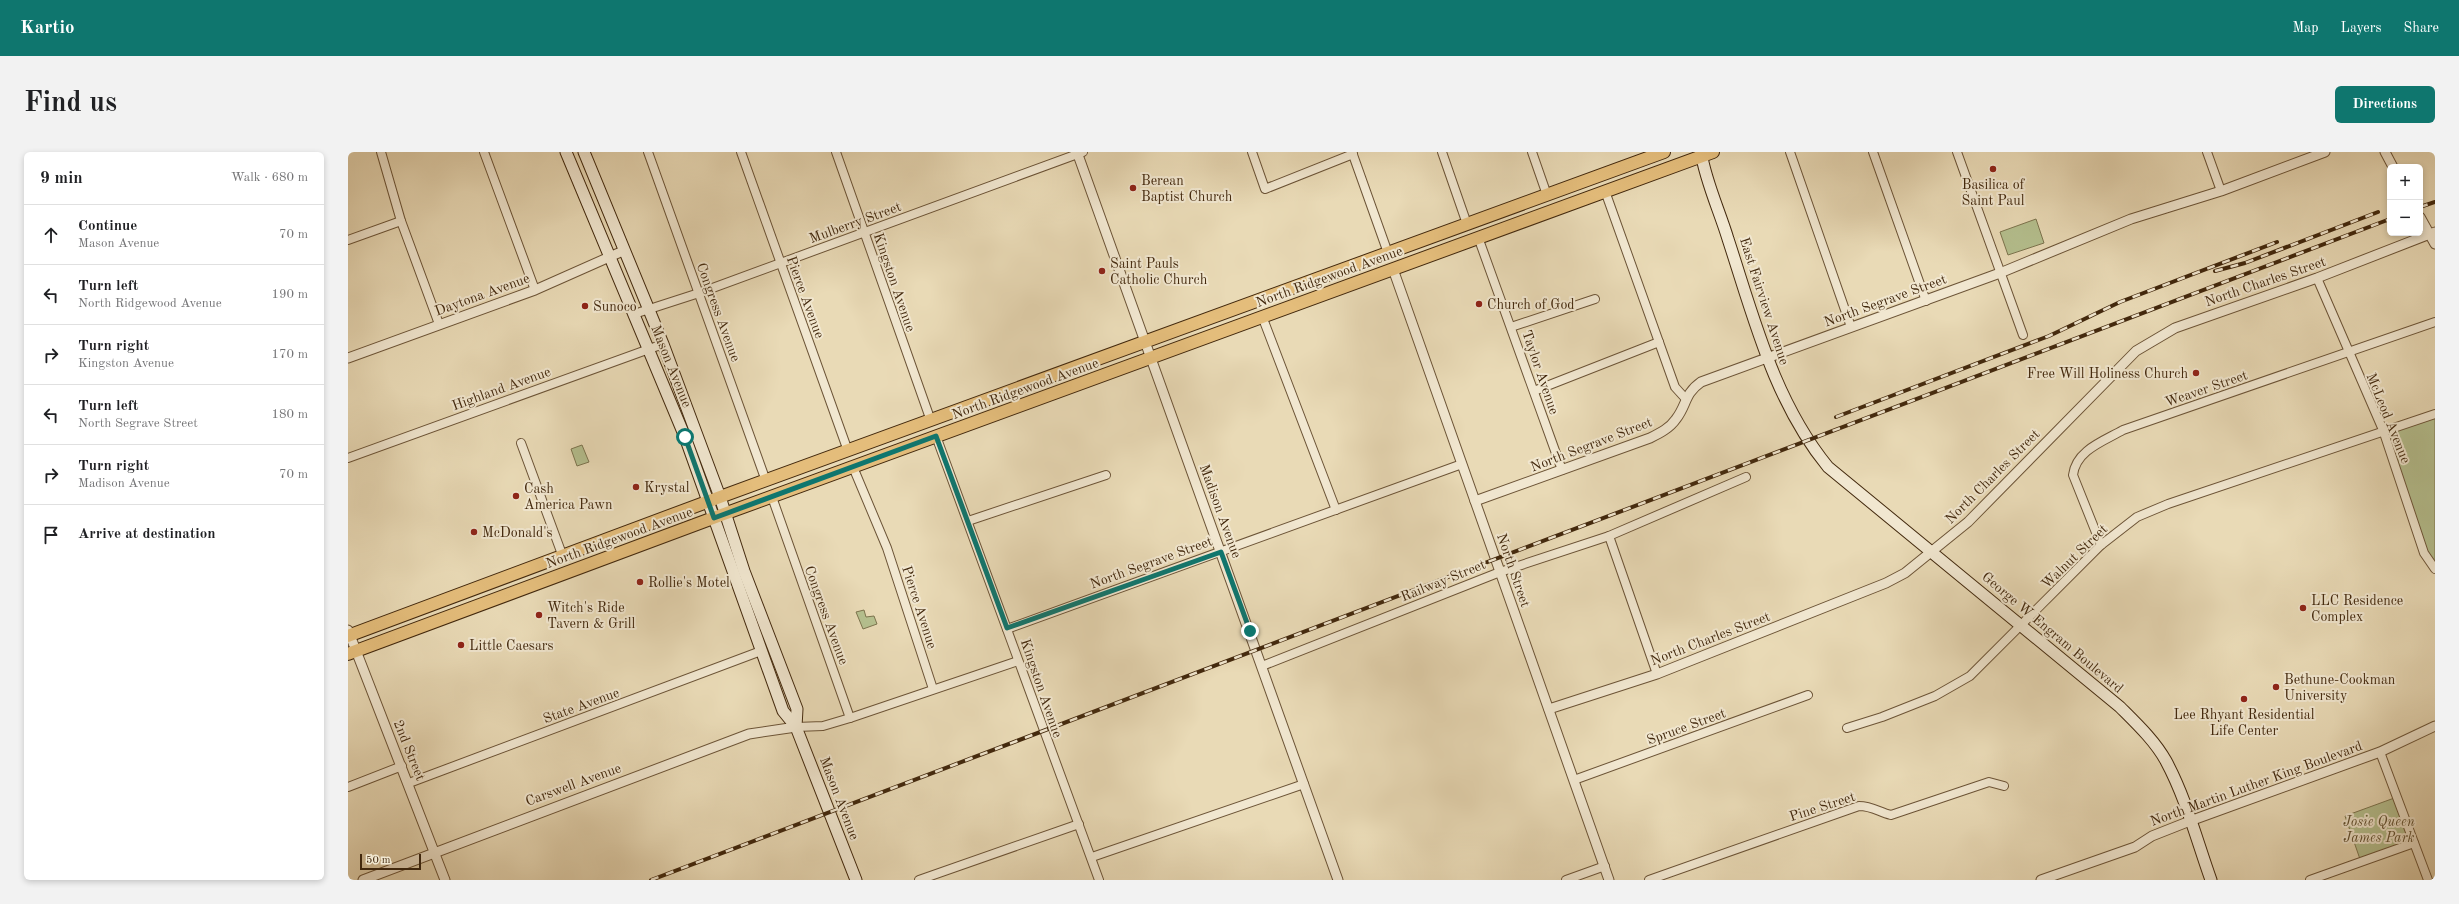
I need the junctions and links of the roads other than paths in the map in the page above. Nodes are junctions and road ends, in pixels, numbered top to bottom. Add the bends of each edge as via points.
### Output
1 (381, 152) edge
2 (484, 152) edge
3 (566, 152) edge
4 (584, 152) edge
5 (648, 152) edge
6 (740, 152) edge
7 (836, 152) edge
8 (1252, 152) edge
9 (1442, 152) edge
10 (1532, 152) edge
11 (1664, 152) edge
12 (1790, 152) edge
13 (1873, 152) edge
14 (1957, 152) edge
15 (2207, 152) edge
16 (2325, 152) edge
17 (2385, 152) edge
18 (1079, 153) edge
19 (1352, 153) edge
20 (1705, 153) edge
21 (2391, 164) edge
22 (1605, 191) junction
23 (2221, 191) junction
24 (1547, 195) junction
25 (1535, 217) junction
26 (401, 221) junction
27 (2423, 221) edge
28 (1467, 224) junction
29 (864, 233) junction
30 (2432, 233) edge
31 (1478, 237) junction
32 (348, 240) edge
33 (2435, 244) edge
34 (623, 251) junction
35 (1388, 253) junction
36 (610, 256) junction
37 (780, 263) junction
38 (1393, 269) junction
39 (2000, 273) junction
40 (2318, 278) junction
41 (535, 290) junction
42 (699, 293) junction
43 (1595, 299) dead end
44 (1926, 300) junction
45 (649, 310) junction
46 (634, 314) junction
47 (1262, 316) junction
48 (2435, 322) edge
49 (439, 324) junction
50 (1511, 327) junction
51 (1852, 327) junction
52 (2023, 335) dead end
53 (1146, 342) junction
54 (1660, 342) junction
55 (663, 344) junction
56 (649, 349) junction
57 (2348, 354) junction
58 (1151, 357) junction
59 (348, 358) edge
60 (1767, 358) junction
61 (1534, 391) junction
62 (1685, 398) junction
63 (2435, 414) edge
64 (931, 421) junction
65 (2383, 430) junction
66 (936, 436) junction
67 (521, 442) dead end
68 (848, 451) junction
69 (1816, 452) joint
70 (348, 458) edge
71 (1462, 464) junction
72 (853, 467) junction
73 (1562, 470) junction
74 (1106, 475) dead end
75 (1746, 477) dead end
76 (766, 481) junction
77 (772, 497) junction
78 (714, 499) junction
79 (1475, 501) junction
80 (1336, 510) junction
81 (719, 516) junction
82 (968, 521) junction
83 (1609, 536) junction
84 (2101, 545) junction
85 (1933, 551) junction
86 (1221, 552) junction
87 (563, 557) junction
88 (2435, 569) edge
89 (1500, 572) junction
90 (2021, 625) junction
91 (1007, 628) junction
92 (349, 634) edge
93 (761, 651) junction
94 (352, 652) edge
95 (1018, 661) junction
96 (1262, 666) junction
97 (1657, 674) junction
98 (933, 689) junction
99 (1808, 695) dead end
100 (1549, 709) junction
101 (850, 718) junction
102 (2435, 726) edge
103 (796, 727) junction
104 (1847, 728) dead end
105 (2380, 752) junction
106 (402, 766) junction
107 (1574, 780) junction
108 (409, 783) junction
109 (1304, 784) junction
110 (2004, 786) dead end
111 (348, 787) edge
112 (2190, 821) junction
113 (1079, 824) junction
114 (2414, 843) junction
115 (435, 851) junction
116 (1092, 857) junction
117 (1605, 866) junction
118 (363, 880) edge
119 (445, 880) edge
120 (856, 880) edge
121 (919, 880) edge
122 (1099, 880) edge
123 (1338, 880) edge
124 (1566, 880) edge
125 (1609, 880) edge
126 (1649, 880) edge
127 (2041, 880) edge
128 (2211, 880) edge
129 (2310, 880) edge
130 (2428, 880) edge

1 - 26 street
2 - 41 street
3 - 36 main road, Mason Avenue
4 - 34 main road, Mason Avenue
5 - 42 street, Congress Avenue
6 - 37 street, Pierce Avenue
7 - 29 street, Kingston Avenue
8 - 19 street via 1265,190
9 - 28 street
10 - 24 street
11 - 24 main road, North Ridgewood Avenue
12 - 51 street
13 - 44 street
14 - 39 street
15 - 23 street
16 - 23 street, North Segrave Street
17 - 21 street
18 - 29 street, Mulberry Street
18 - 53 street, Madison Avenue
19 - 35 street
20 - 22 main road, North Ridgewood Avenue
20 - 60 main road, East Fairview Avenue
22 - 25 main road, North Ridgewood Avenue
22 - 54 street
23 - 39 street, North Segrave Street via 2131,219
24 - 25 main road via 1544,205
24 - 28 main road, North Ridgewood Avenue
25 - 31 main road, North Ridgewood Avenue
26 - 32 street
26 - 49 street
27 - 30 street
28 - 35 main road, North Ridgewood Avenue
29 - 37 street, Mulberry Street
29 - 64 street, Kingston Avenue
30 - 33 street
30 - 40 street, North Charles Street
31 - 38 main road, North Ridgewood Avenue
31 - 50 street, Taylor Avenue
34 - 36 street, Daytona Avenue
34 - 45 main road, Mason Avenue
35 - 53 main road, North Ridgewood Avenue
36 - 41 street, Daytona Avenue
36 - 46 main road, Mason Avenue
37 - 42 street, Mulberry Street
37 - 68 street, Pierce Avenue
38 - 47 main road, North Ridgewood Avenue
38 - 71 street, North Street
39 - 44 street, North Segrave Street
39 - 52 street
40 - 57 street, McLeod Avenue
40 - 85 street, North Charles Street via 2175,328 2136,351 1968,522
41 - 49 street, Daytona Avenue
42 - 45 street, Mulberry Street
42 - 76 street, Congress Avenue
43 - 50 street
44 - 51 street, North Segrave Street
45 - 46 street, Mulberry Street
45 - 55 main road, Mason Avenue
46 - 56 main road, Mason Avenue
47 - 58 main road, North Ridgewood Avenue
47 - 80 street
48 - 57 street, Weaver Street
49 - 59 street, Daytona Avenue
50 - 61 street, Taylor Avenue
51 - 60 street, North Segrave Street
53 - 58 street, Madison Avenue
53 - 64 main road, North Ridgewood Avenue
54 - 61 street
54 - 62 street via 1675,387
55 - 56 street, Highland Avenue
55 - 78 main road, Mason Avenue
56 - 70 street, Highland Avenue
56 - 78 main road, Mason Avenue
57 - 65 street, McLeod Avenue
57 - 84 street, Weaver Street via 2123,430 2084,453 2074,466 2073,475
58 - 66 main road, North Ridgewood Avenue
58 - 86 street, Madison Avenue
60 - 62 street, North Segrave Street via 1700,382
60 - 69 main road, East Fairview Avenue via 1786,404
61 - 73 street, Taylor Avenue
62 - 73 street, North Segrave Street via 1677,419 1666,430
63 - 65 street, Walnut Street
64 - 68 main road, North Ridgewood Avenue
65 - 84 street, Walnut Street via 2165,505 2137,517
65 - 88 street, McLeod Avenue via 2424,552
66 - 72 main road, North Ridgewood Avenue
66 - 82 street, Kingston Avenue
67 - 87 street
68 - 76 main road, North Ridgewood Avenue
69 - 85 main road, George W Engram Boulevard via 1828,467 1882,513
71 - 79 street, North Street
71 - 80 street, North Segrave Street
72 - 77 main road, North Ridgewood Avenue
72 - 98 street, Pierce Avenue via 887,548
73 - 79 street, North Segrave Street
74 - 82 street
75 - 83 street, Railway Street
76 - 78 main road, North Ridgewood Avenue
77 - 81 main road, North Ridgewood Avenue
77 - 101 street, Congress Avenue
78 - 81 main road, Mason Avenue
78 - 87 main road, North Ridgewood Avenue
79 - 89 street, North Street
80 - 86 street, North Segrave Street
81 - 93 main road, Mason Avenue
81 - 94 main road, North Ridgewood Avenue
81 - 103 main road, Mason Avenue via 796,709
82 - 91 street, Kingston Avenue
83 - 89 street, Railway Street
83 - 97 street
84 - 90 street, Walnut Street
85 - 90 main road, George W Engram Boulevard
85 - 97 street, North Charles Street via 1905,573 1862,594
86 - 91 street, North Segrave Street
86 - 96 street, Madison Avenue
87 - 92 main road, North Ridgewood Avenue
89 - 96 street, Railway Street
89 - 100 street, North Street
90 - 104 street, Walnut Street via 1970,676 1934,696
90 - 112 main road, George W Engram Boulevard via 2120,707 2148,736 2166,761
91 - 95 street, Kingston Avenue
92 - 94 street, 2nd Street
93 - 103 main road, Mason Avenue via 784,714
93 - 108 street, State Avenue
94 - 106 street, 2nd Street
95 - 98 street
95 - 113 street, Kingston Avenue via 1042,731
96 - 109 street, Madison Avenue
97 - 100 street, North Charles Street
98 - 101 street
99 - 107 street, Spruce Street
100 - 107 street, North Street
101 - 103 street via 823,726
102 - 105 street, North Martin Luther King Boulevard
103 - 115 street, Carswell Avenue via 749,734
103 - 120 main road, Mason Avenue
105 - 112 street, North Martin Luther King Boulevard
105 - 114 street
106 - 108 street, 2nd Street
106 - 111 street
107 - 117 street, North Street
108 - 115 street, 2nd Street
109 - 116 street
109 - 123 street, Madison Avenue
110 - 126 street, Pine Street via 1989,782 1891,815 1871,806 1859,806
112 - 127 street, North Martin Luther King Boulevard via 2152,836 2135,847
112 - 128 main road, George W Engram Boulevard
113 - 116 street, Kingston Avenue
113 - 121 street
114 - 129 street
114 - 130 street
115 - 118 street, Carswell Avenue
115 - 119 street, 2nd Street
116 - 122 street, Kingston Avenue
117 - 124 street
117 - 125 street, North Street

